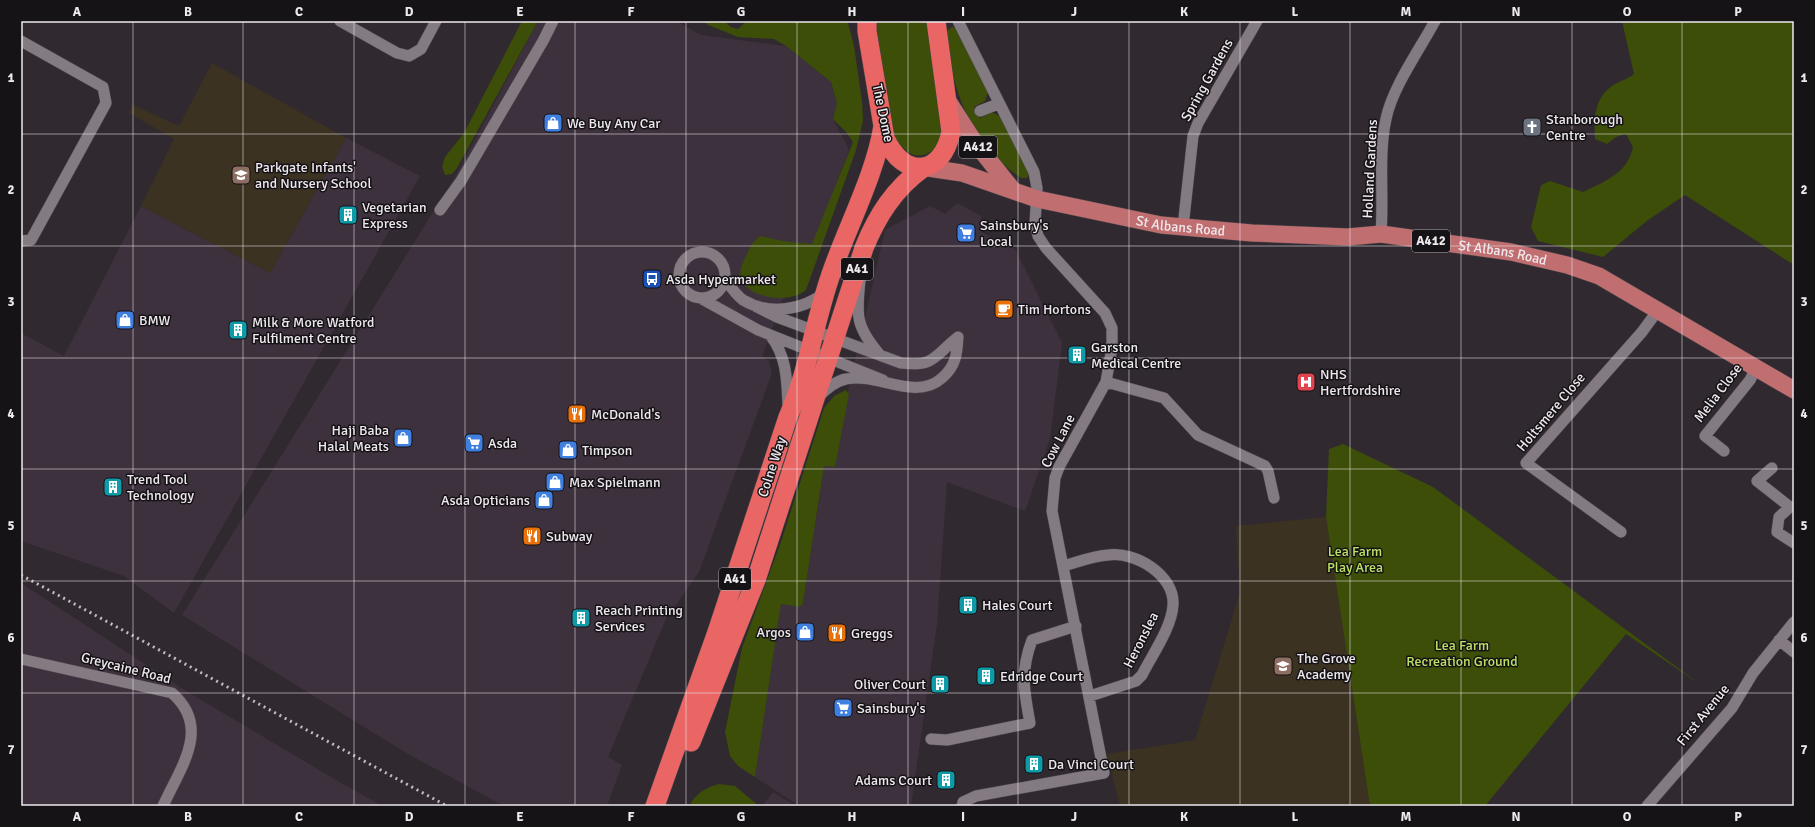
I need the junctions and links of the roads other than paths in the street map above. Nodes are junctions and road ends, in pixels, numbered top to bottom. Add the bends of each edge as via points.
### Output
1 (340, 21) edge
2 (436, 21) edge
3 (553, 21) edge
4 (936, 21) edge
5 (958, 21) edge
6 (1257, 21) edge
7 (1435, 21) edge
8 (865, 24) edge
9 (21, 41) edge
10 (948, 101) junction
11 (998, 104) junction
12 (980, 111) dead end
13 (883, 126) junction
14 (925, 168) junction
15 (1012, 189) junction
16 (1037, 199) junction
17 (440, 210) dead end
18 (1183, 227) junction
19 (1381, 234) junction
20 (21, 241) edge
21 (864, 248) junction
22 (725, 279) junction
23 (825, 292) junction
24 (702, 299) junction
25 (755, 306) junction
26 (1658, 310) junction
27 (816, 332) junction
28 (770, 334) junction
29 (834, 339) junction
30 (811, 352) junction
31 (880, 355) junction
32 (828, 359) junction
33 (1756, 368) junction
34 (883, 380) junction
35 (1106, 382) junction
36 (1794, 390) edge
37 (817, 397) junction
38 (788, 417) junction
39 (1724, 451) dead end
40 (1772, 468) dead end
41 (1274, 498) dead end
42 (1621, 532) dead end
43 (1794, 543) edge
44 (1063, 566) junction
45 (1794, 622) edge
46 (1076, 626) junction
47 (1779, 640) junction
48 (1794, 652) edge
49 (21, 659) edge
50 (1090, 696) junction
51 (931, 739) dead end
52 (1651, 805) edge
53 (163, 806) edge
54 (655, 806) edge
55 (665, 806) edge
56 (962, 806) edge

1 - 2 street via 397,53 409,56 421,49
3 - 17 street via 461,181
4 - 10 highway, A41
5 - 11 street
6 - 18 street, Spring Gardens via 1193,136
7 - 19 street, Holland Gardens via 1397,88 1386,119
8 - 13 highway, The Dome / A41
9 - 20 street via 103,87 106,103 31,240
10 - 14 highway, A41 via 951,132 948,146 940,158
10 - 15 main road, St Albans Road / A412 via 973,140
11 - 12 street
11 - 16 street via 1034,172
13 - 14 highway, The Dome / A41 via 889,147 901,161 907,165
13 - 23 highway, Colne Way / A41 via 877,153 838,251
14 - 15 main road, St Albans Road / A412 via 962,173
14 - 21 highway, Colne Way / A41 via 911,176 887,202
15 - 16 main road, St Albans Road / A412
16 - 18 main road, St Albans Road / A412 via 1118,217
16 - 35 street, Cow Lane via 1035,224 1041,242 1109,319 1112,328 1112,347
18 - 19 main road, St Albans Road / A412 via 1348,237
19 - 26 main road, St Albans Road / A412 via 1511,252 1567,265 1599,276
21 - 29 highway, Colne Way / A41
21 - 31 street via 857,309 866,338
22 - 24 street via 720,290 709,298
22 - 24 street via 724,268 715,256 700,252 688,256 678,271 680,284 691,296
22 - 25 street via 742,299
23 - 25 street via 810,303 794,309
23 - 27 highway, Colne Way / A41
24 - 28 street
25 - 27 street
26 - 33 main road, St Albans Road / A412
26 - 42 street, Holtsmere Close via 1642,332 1526,464
27 - 29 street
27 - 30 highway, Colne Way / A41
28 - 30 street
28 - 38 street via 780,350 785,366
29 - 31 street
29 - 32 highway, Colne Way / A41
30 - 32 street
30 - 38 highway, Colne Way / A41
31 - 34 street via 901,363 927,363 958,337 957,357 952,367 938,381 930,385 911,387
32 - 34 street
32 - 37 highway, Colne Way / A41
33 - 36 main road, St Albans Road / A412
33 - 39 street, Melia Close via 1750,380 1705,436
34 - 37 street via 845,379 831,385
35 - 41 street via 1164,398 1198,435 1264,466 1268,471
35 - 44 street, Cow Lane via 1064,456 1055,478 1052,511
37 - 55 highway, Colne Way / A41 via 756,580
38 - 54 highway, Colne Way / A41 via 717,632
40 - 43 street via 1757,480 1790,507 1779,517 1777,532
44 - 46 street, Cow Lane
44 - 50 street, Heronslea via 1108,554 1130,558 1152,568 1162,576 1173,597 1171,617 1142,675 1136,681
45 - 47 street, First Avenue
46 - 50 street, Cow Lane
46 - 51 street via 1032,640 1025,659 1024,687 1030,723 947,740
47 - 48 street
47 - 52 street, First Avenue via 1753,673 1732,708
49 - 53 street, Greycaine Road via 172,693 183,703 190,716 190,747
50 - 56 street, Cow Lane via 1104,773 976,796 963,802

